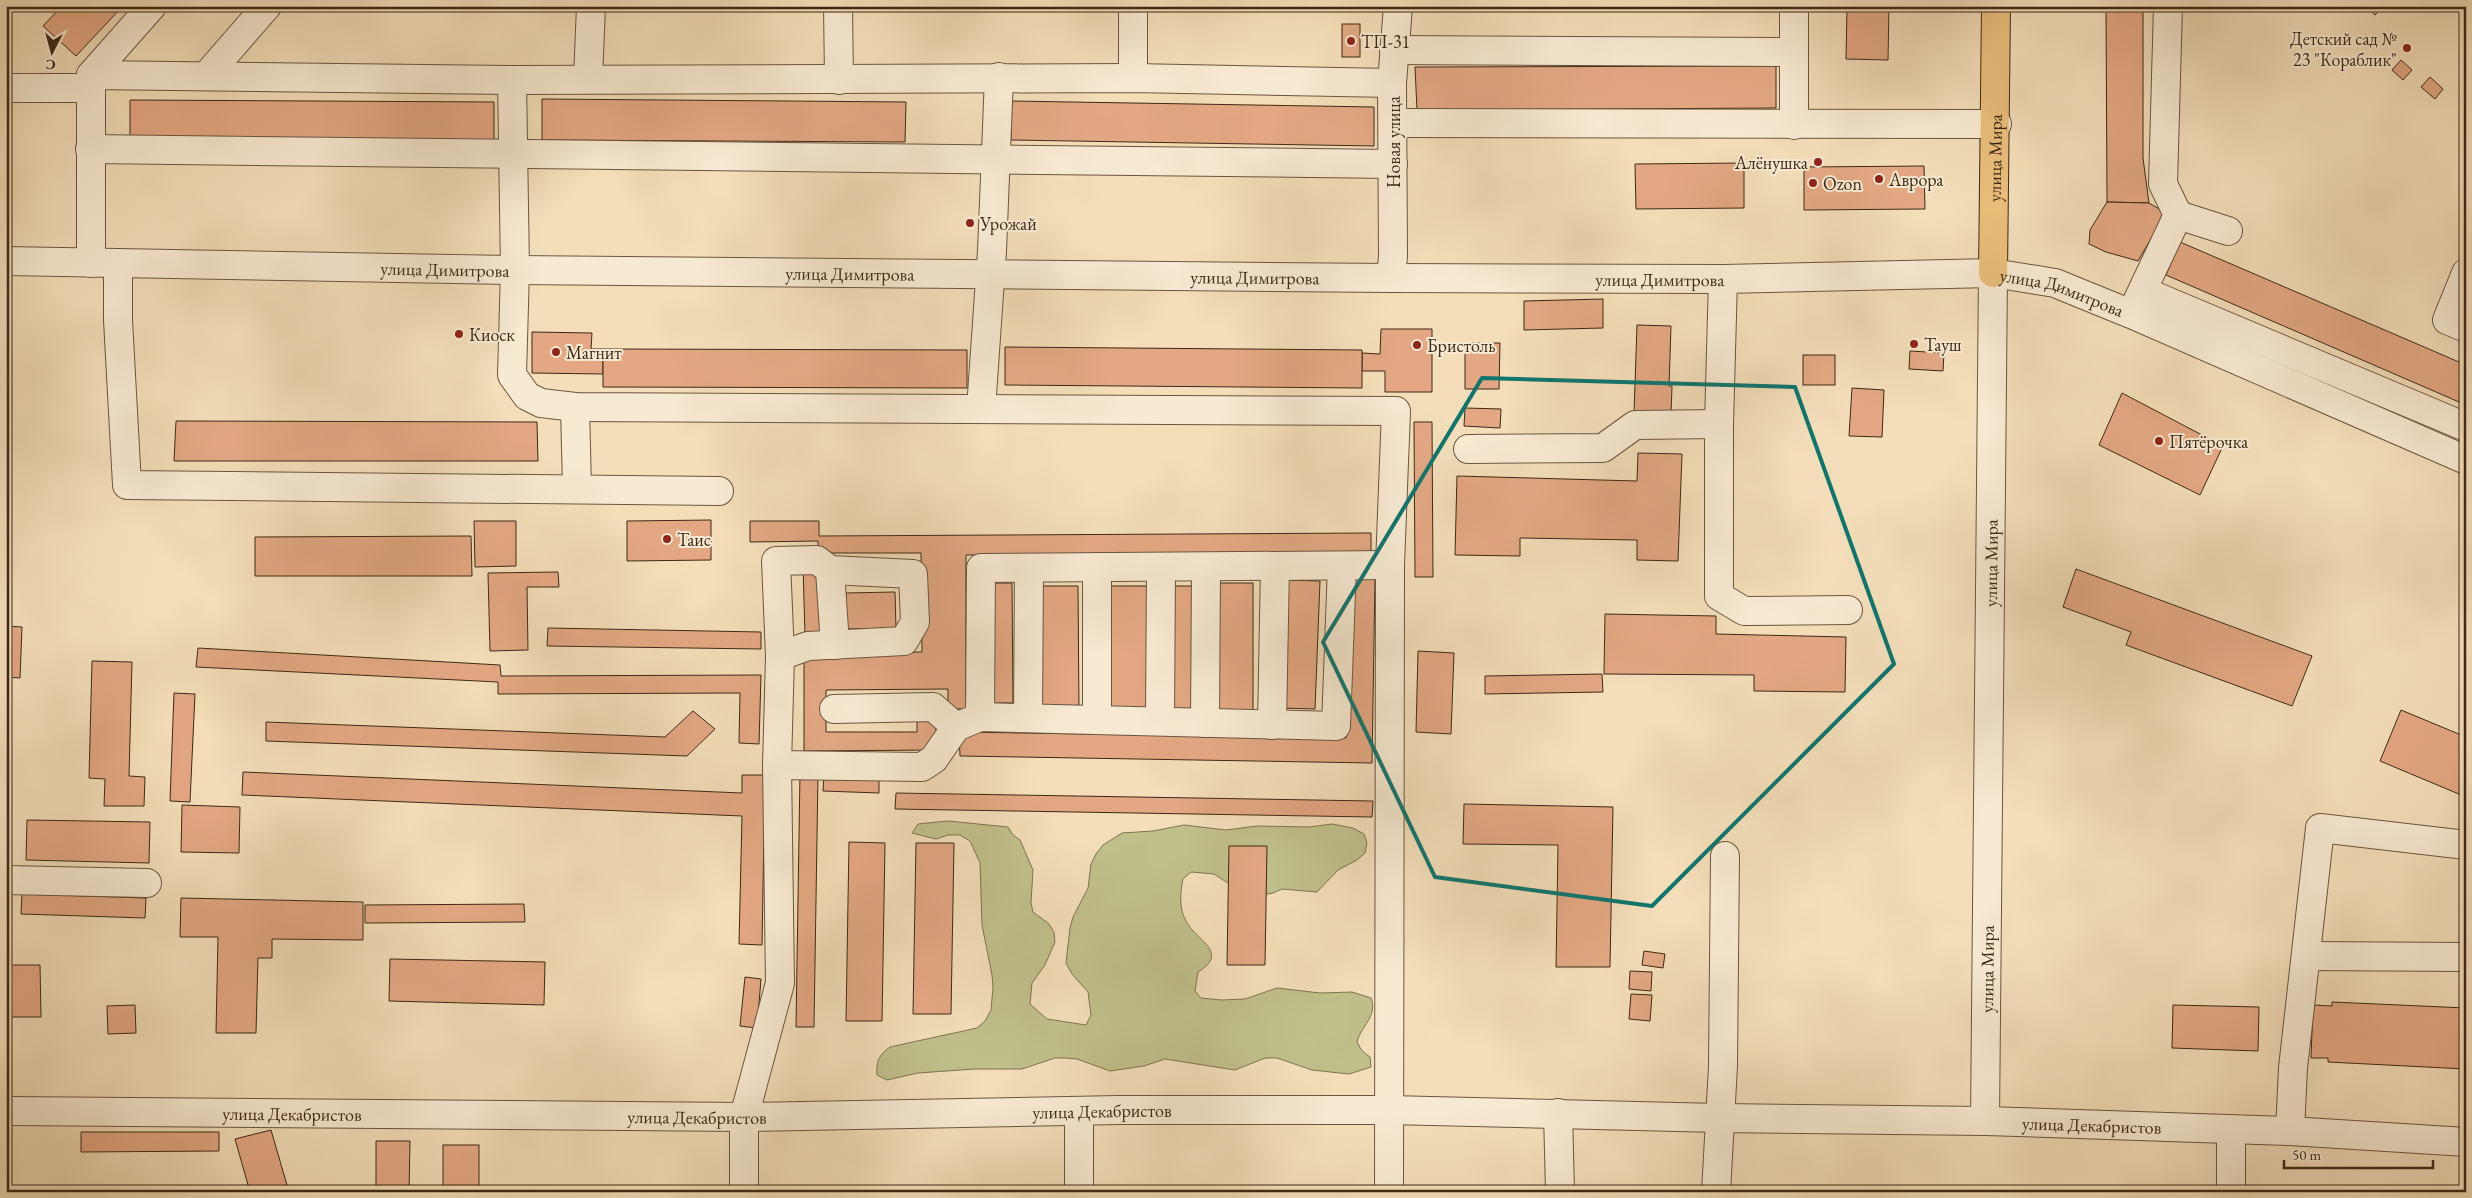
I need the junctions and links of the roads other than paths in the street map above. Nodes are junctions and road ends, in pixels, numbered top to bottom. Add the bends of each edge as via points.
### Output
1 (152, 6) edge
2 (267, 6) edge
3 (590, 6) edge
4 (838, 6) edge
5 (1133, 6) edge
6 (1398, 6) edge
7 (1794, 6) edge
8 (1996, 6) edge
9 (2168, 6) edge
10 (1394, 50) junction
11 (1793, 52) junction
12 (207, 75) junction
13 (999, 77) junction
14 (1133, 78) junction
15 (588, 79) junction
16 (512, 80) junction
17 (839, 80) junction
18 (91, 81) junction
19 (1392, 83) junction
20 (6, 88) edge
21 (1393, 123) junction
22 (1996, 124) junction
23 (1794, 125) junction
24 (90, 149) junction
25 (512, 154) junction
26 (995, 159) junction
27 (1393, 164) junction
28 (2178, 215) junction
29 (2228, 231) dead end
30 (6, 261) edge
31 (91, 263) junction
32 (118, 263) junction
33 (515, 270) junction
34 (1993, 273) junction
35 (2466, 273) edge
36 (989, 274) junction
37 (1391, 278) junction
38 (1723, 279) junction
39 (2137, 302) junction
40 (2466, 328) edge
41 (575, 407) junction
42 (981, 409) junction
43 (1719, 424) junction
44 (2466, 427) edge
45 (1468, 449) dead end
46 (2466, 460) edge
47 (577, 488) junction
48 (719, 491) dead end
49 (1390, 565) junction
50 (1206, 566) junction
51 (1275, 566) junction
52 (1342, 566) junction
53 (1097, 567) junction
54 (1161, 567) junction
55 (1029, 568) junction
56 (830, 570) junction
57 (1848, 610) dead end
58 (835, 645) junction
59 (780, 656) junction
60 (834, 708) dead end
61 (1028, 718) junction
62 (1097, 720) junction
63 (968, 722) junction
64 (1160, 722) junction
65 (1205, 723) junction
66 (1272, 724) junction
67 (776, 765) junction
68 (2466, 845) edge
69 (1725, 856) dead end
70 (6, 880) edge
71 (147, 883) dead end
72 (2306, 956) junction
73 (2466, 957) edge
74 (1389, 1110) junction
75 (6, 1111) edge
76 (1079, 1111) junction
77 (1558, 1113) junction
78 (744, 1117) junction
79 (1719, 1118) junction
80 (1985, 1120) junction
81 (2231, 1129) junction
82 (2290, 1131) junction
83 (2466, 1142) edge
84 (744, 1192) edge
85 (1079, 1192) edge
86 (1389, 1192) edge
87 (1560, 1192) edge
88 (1716, 1192) edge
89 (2231, 1192) edge

1 - 18 street
2 - 12 street
3 - 15 street
4 - 17 street
5 - 14 street
6 - 10 street, Новая улица
7 - 11 street
8 - 22 main road, улица Мира
9 - 28 street via 2163,184
10 - 11 street
10 - 19 street, Новая улица
11 - 23 street
12 - 16 street
12 - 18 street
13 - 14 street
13 - 17 street
13 - 26 street
14 - 19 street
15 - 16 street
15 - 17 street
16 - 25 street
18 - 20 street
18 - 24 street
19 - 21 street, Новая улица
21 - 23 street
21 - 27 street, Новая улица
22 - 23 street
22 - 34 main road, улица Мира
24 - 25 street
24 - 31 street
25 - 26 street
25 - 33 street
26 - 27 street
26 - 36 street
27 - 37 street, Новая улица
28 - 29 street
28 - 39 street
30 - 31 street, улица Димитрова
31 - 32 street, улица Димитрова
32 - 33 street, улица Димитрова
32 - 47 street via 127,485
33 - 36 street, улица Димитрова
33 - 41 street via 512,375 518,386 534,400
34 - 38 street, улица Димитрова
34 - 39 street, улица Димитрова
34 - 80 street, улица Мира
35 - 40 street via 2447,320
36 - 37 street, улица Димитрова
36 - 42 street
37 - 38 street, улица Димитрова
38 - 43 street
39 - 44 street
39 - 46 street, улица Димитрова
41 - 42 street
41 - 47 street
42 - 49 street via 1396,411
43 - 45 street via 1635,425 1602,448
43 - 57 street via 1719,596 1744,611
47 - 48 street
49 - 52 street
49 - 74 street
50 - 51 street
50 - 54 street
50 - 65 street
51 - 52 street
51 - 66 street
52 - 66 street via 1336,726
53 - 54 street
53 - 55 street
53 - 62 street
54 - 64 street
55 - 61 street
55 - 63 street via 981,568
56 - 58 street
56 - 58 street via 914,574 915,622 904,641
56 - 59 street via 817,560 776,561
58 - 59 street via 808,646
59 - 67 street
60 - 63 street via 933,707
61 - 62 street
61 - 63 street
62 - 64 street
63 - 67 street via 934,759 922,767
64 - 65 street
65 - 66 street
67 - 78 street via 780,983
68 - 72 street via 2320,828
69 - 79 street via 1723,1066
70 - 71 street
72 - 73 street
72 - 82 street via 2293,1068
74 - 76 street, улица Декабристов
74 - 77 street, улица Декабристов
74 - 86 street
75 - 78 street, улица Декабристов
76 - 78 street, улица Декабристов
76 - 85 street
77 - 79 street, улица Декабристов
77 - 87 street
78 - 84 street
79 - 80 street, улица Декабристов
79 - 88 street
80 - 81 street, улица Декабристов
81 - 82 street, улица Декабристов
81 - 89 street
82 - 83 street, улица Декабристов

